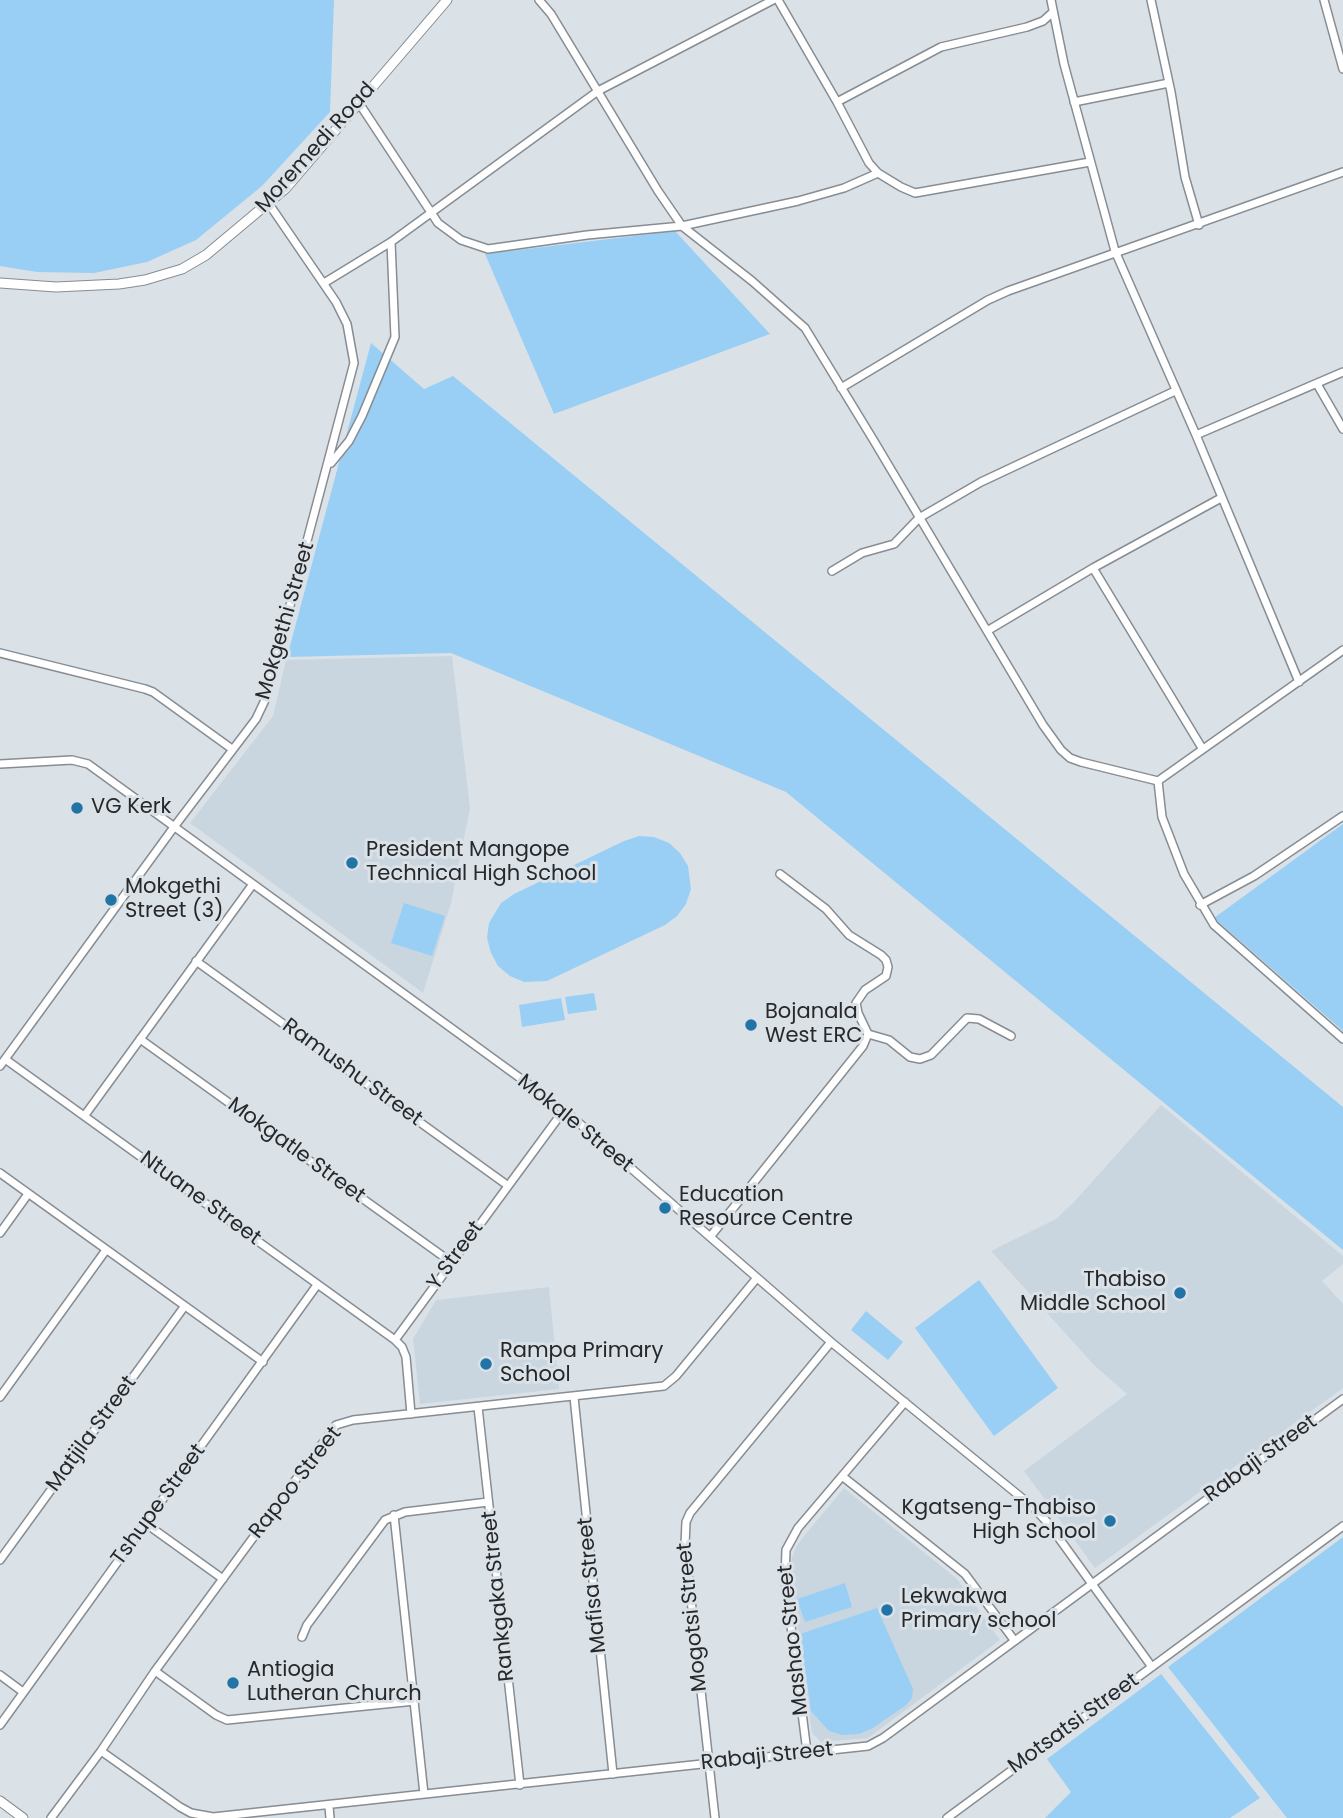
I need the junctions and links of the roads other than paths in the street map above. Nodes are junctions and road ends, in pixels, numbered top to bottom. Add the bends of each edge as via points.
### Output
1 (447, 0) edge
2 (775, 0) edge
3 (1051, 0) edge
4 (1151, 0) edge
5 (1324, 0) edge
6 (541, 1) edge
7 (1053, 12) junction
8 (1343, 69) edge
9 (1169, 83) junction
10 (598, 91) junction
11 (838, 102) junction
12 (1074, 102) junction
13 (359, 103) junction
14 (1090, 162) junction
15 (1343, 172) edge
16 (878, 173) junction
17 (269, 204) junction
18 (430, 213) junction
19 (1199, 225) junction
20 (682, 226) junction
21 (391, 242) junction
22 (1115, 251) junction
23 (0, 283) edge
24 (324, 283) junction
25 (1343, 372) edge
26 (1317, 384) junction
27 (842, 388) junction
28 (1175, 391) junction
29 (1343, 429) edge
30 (1196, 435) junction
31 (328, 466) junction
32 (1221, 498) junction
33 (919, 518) junction
34 (1093, 568) junction
35 (832, 571) dead end
36 (987, 631) junction
37 (1343, 650) edge
38 (0, 653) edge
39 (1298, 682) junction
40 (1202, 748) junction
41 (232, 749) junction
42 (0, 764) edge
43 (1158, 781) junction
44 (1343, 816) edge
45 (174, 827) junction
46 (780, 874) dead end
47 (253, 884) junction
48 (1200, 905) junction
49 (197, 961) junction
50 (868, 1034) junction
51 (1011, 1036) dead end
52 (141, 1039) junction
53 (1343, 1039) edge
54 (5, 1059) junction
55 (0, 1066) edge
56 (564, 1110) junction
57 (85, 1115) junction
58 (0, 1173) edge
59 (507, 1185) junction
60 (29, 1194) junction
61 (0, 1233) edge
62 (710, 1237) junction
63 (106, 1250) junction
64 (451, 1262) junction
65 (757, 1279) junction
66 (317, 1285) junction
67 (184, 1307) junction
68 (395, 1340) junction
69 (831, 1342) junction
70 (263, 1362) junction
71 (0, 1397) edge
72 (573, 1397) junction
73 (1343, 1399) edge
74 (905, 1402) junction
75 (478, 1407) junction
76 (411, 1414) junction
77 (842, 1476) junction
78 (488, 1502) junction
79 (394, 1515) junction
80 (145, 1523) junction
81 (1343, 1526) edge
82 (0, 1560) edge
83 (223, 1579) junction
84 (1092, 1584) junction
85 (302, 1637) dead end
86 (1014, 1640) junction
87 (1152, 1667) junction
88 (155, 1671) junction
89 (0, 1675) edge
90 (23, 1692) junction
91 (415, 1701) junction
92 (0, 1725) edge
93 (101, 1751) junction
94 (807, 1752) junction
95 (709, 1764) junction
96 (613, 1774) junction
97 (520, 1785) junction
98 (424, 1794) junction
99 (0, 1801) edge
100 (329, 1806) junction
101 (23, 1818) edge
102 (51, 1818) edge
103 (330, 1818) edge
104 (715, 1818) edge
105 (947, 1818) edge

1 - 13 street, Moremedi Road
2 - 10 street
2 - 11 street
3 - 7 street
4 - 9 street
5 - 8 street
6 - 10 street
7 - 11 street via 1027,27 941,47
7 - 12 street
9 - 12 street
9 - 19 street via 1182,167
10 - 18 street
10 - 20 street
11 - 16 street
12 - 14 street
13 - 17 street, Moremedi Road
13 - 18 street
14 - 16 street via 915,193
14 - 22 street
15 - 19 street
16 - 20 street via 798,201
17 - 23 street, Moremedi Road via 206,255 182,269 145,280 90,287
17 - 24 street, Mokgethi Street
18 - 20 street via 461,240 488,249
18 - 21 street
19 - 22 street
20 - 27 street via 798,321
21 - 24 street
21 - 31 street via 395,337 353,433
22 - 27 street via 988,300
22 - 28 street
24 - 31 street, Mokgethi Street via 347,324 354,363
25 - 26 street
26 - 29 street
26 - 30 street
27 - 33 street
28 - 30 street
28 - 33 street via 981,482
30 - 32 street
31 - 41 street, Mokgethi Street via 265,700
32 - 34 street
32 - 39 street
33 - 35 street via 894,544 862,553
33 - 36 street
34 - 36 street
34 - 40 street
36 - 43 street via 1060,750 1081,762
37 - 39 street
38 - 41 street via 153,692
39 - 40 street
40 - 43 street
41 - 45 street, Mokgethi Street
42 - 45 street, Mokale Street via 82,762
43 - 48 street via 1162,817
44 - 48 street via 1254,876
45 - 47 street, Mokale Street
45 - 54 street, Mokgethi Street
46 - 50 street via 826,909 849,935 886,960 886,976 865,990 856,1003
47 - 49 street
47 - 56 street, Mokale Street
48 - 53 street via 1213,925
49 - 52 street
49 - 59 street, Ramushu Street
50 - 51 street via 889,1040 910,1057 920,1059 931,1055 967,1018 979,1019
50 - 62 street
52 - 57 street
52 - 64 street, Mokgatle Street
54 - 55 street, Mokgethi Street
54 - 57 street, Ntuane Street
56 - 59 street, Y Street
56 - 62 street, Mokale Street
57 - 66 street, Ntuane Street
58 - 60 street
59 - 64 street, Y Street
60 - 61 street
60 - 63 street
62 - 65 street, Mokale Street
63 - 67 street
63 - 71 street
64 - 68 street, Y Street
65 - 69 street, Mokale Street
65 - 72 street, Rapoo Street via 664,1386
66 - 68 street, Ntuane Street
66 - 70 street, Tshupe Street
67 - 70 street
67 - 82 street, Matjila Street
68 - 76 street via 405,1357
69 - 74 street, Mokale Street
69 - 95 street, Mogotsi Street via 685,1522
70 - 80 street, Tshupe Street
72 - 75 street, Rapoo Street
72 - 96 street, Mafisa Street
73 - 84 street, Rabaji Street
74 - 77 street, Mashao Street
74 - 84 street, Mokale Street via 1033,1507
75 - 76 street, Rapoo Street
75 - 78 street, Rankgaka Street
76 - 83 street, Rapoo Street via 336,1425
77 - 86 street via 965,1574
77 - 94 street, Mashao Street via 798,1528 784,1563
78 - 79 street
78 - 97 street, Rankgaka Street
79 - 85 street via 385,1520
79 - 91 street
80 - 83 street
80 - 90 street, Tshupe Street
81 - 87 street
83 - 88 street, Rapoo Street
84 - 86 street, Rabaji Street
84 - 87 street, Motsatsi Street
86 - 94 street, Rabaji Street via 874,1743
87 - 105 street, Motsatsi Street
88 - 91 street via 227,1720
88 - 93 street, Rapoo Street
89 - 90 street
90 - 92 street, Tshupe Street
91 - 98 street
93 - 100 street, Rabaji Street via 180,1807 202,1816
93 - 102 street, Rapoo Street
94 - 95 street, Rabaji Street
95 - 96 street, Rabaji Street
95 - 104 street, Mogotsi Street
96 - 97 street, Rabaji Street
97 - 98 street, Rabaji Street
98 - 100 street, Rabaji Street
99 - 101 street
100 - 103 street

